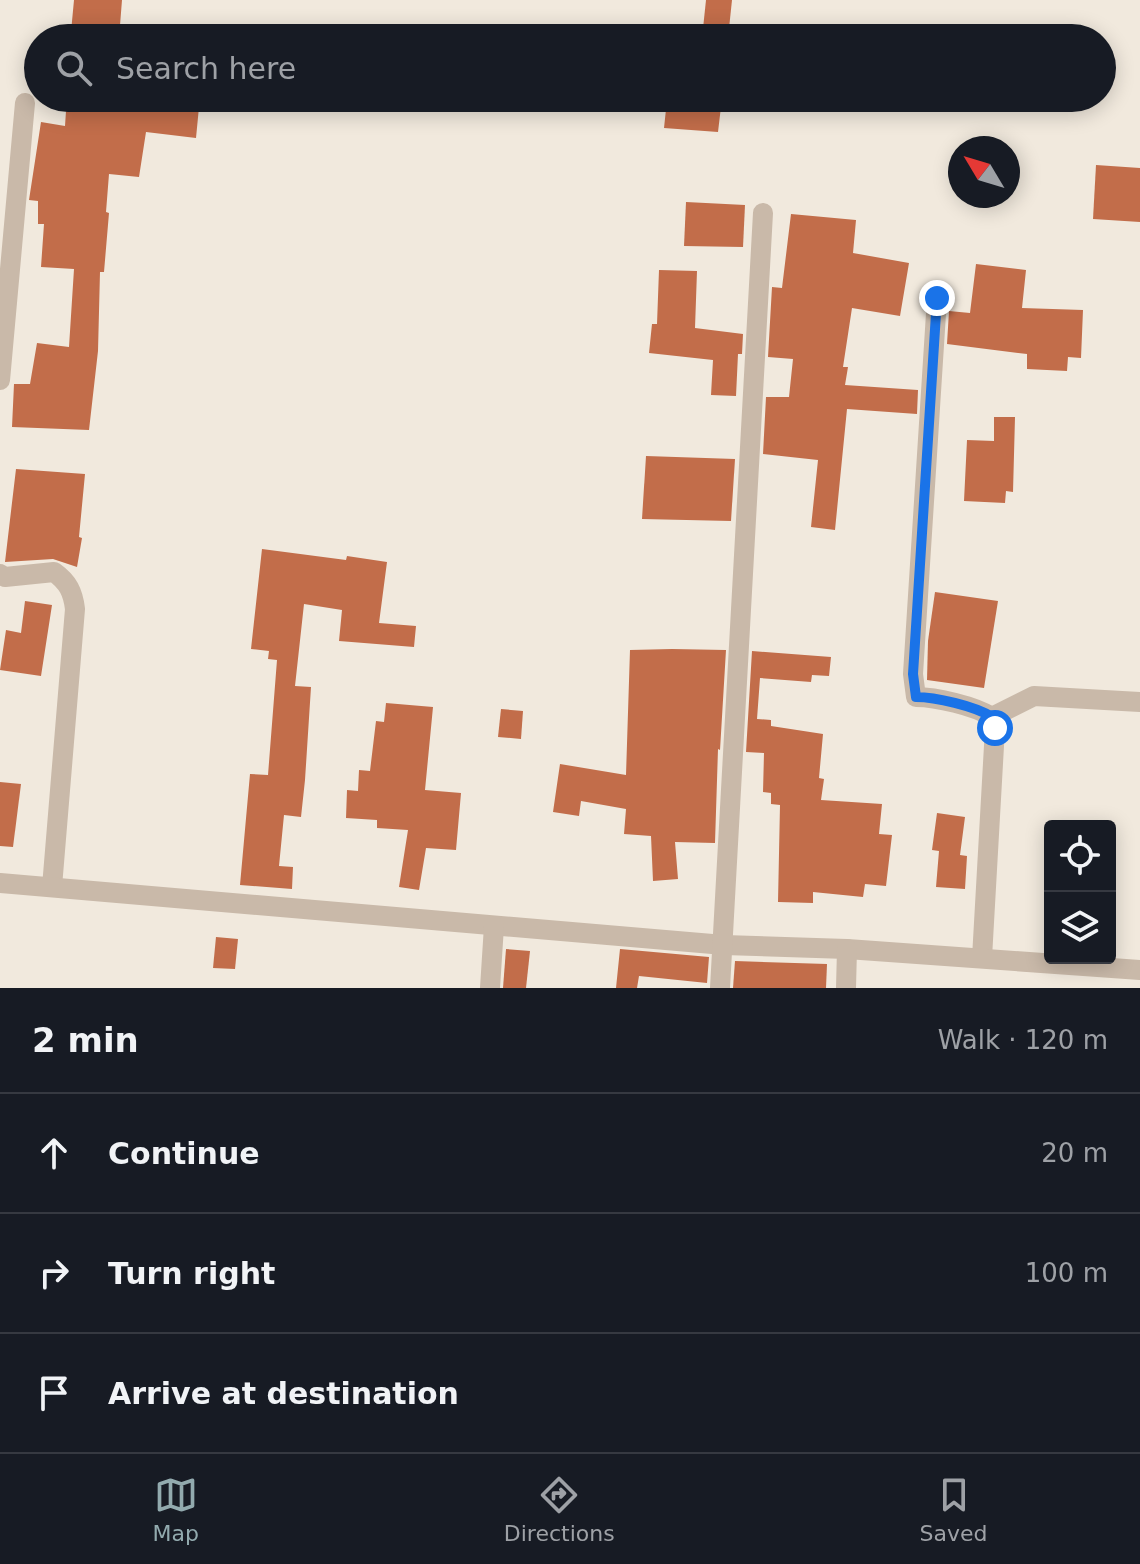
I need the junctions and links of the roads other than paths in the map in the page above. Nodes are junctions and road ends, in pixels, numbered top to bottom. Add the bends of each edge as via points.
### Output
1 (24, 112) edge
2 (763, 213) dead end
3 (937, 298) dead end
4 (0, 380) edge
5 (0, 574) edge
6 (1140, 702) edge
7 (992, 717) junction
8 (0, 883) edge
9 (52, 887) junction
10 (494, 926) junction
11 (724, 945) junction
12 (847, 949) junction
13 (982, 958) junction
14 (1140, 970) edge
15 (490, 988) edge
16 (720, 988) edge
17 (846, 988) edge

1 - 4 street
2 - 11 street
3 - 7 street via 913,674 916,697 936,697
5 - 9 street via 54,572 73,595
6 - 7 street via 1034,696
7 - 13 street via 996,745
8 - 9 street
9 - 10 street
10 - 11 street
10 - 15 street
11 - 12 street
11 - 16 street
12 - 13 street
12 - 17 street
13 - 14 street

